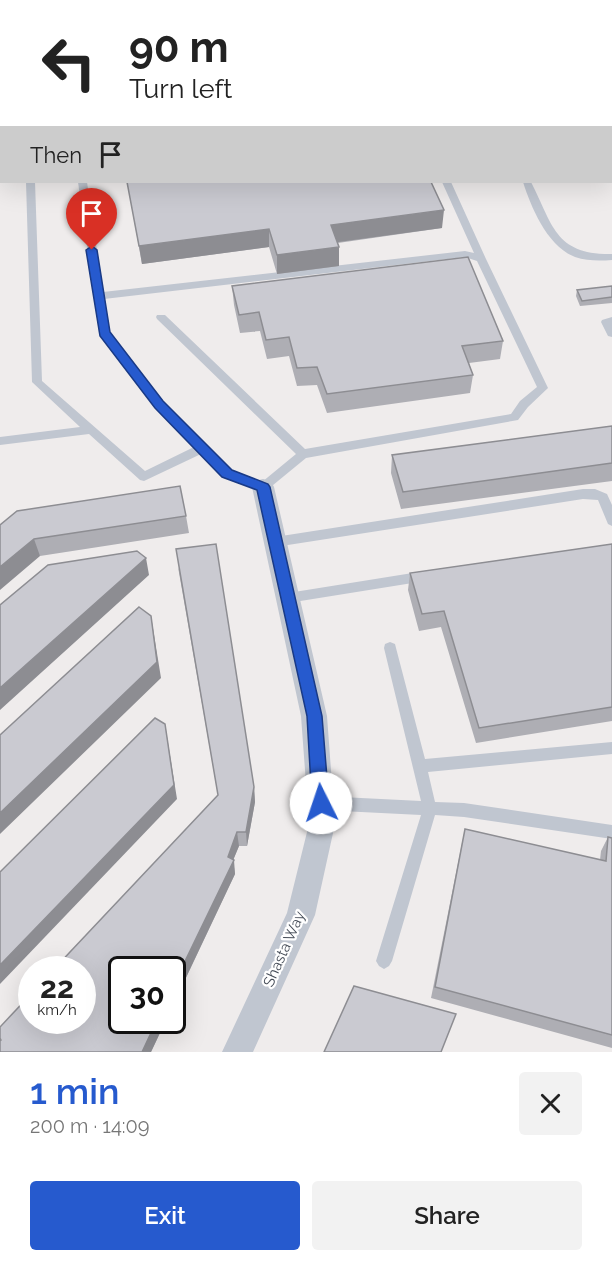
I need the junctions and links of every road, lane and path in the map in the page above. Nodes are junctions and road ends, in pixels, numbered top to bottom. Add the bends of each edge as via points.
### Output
1 (30, 183) edge
2 (82, 183) edge
3 (447, 183) edge
4 (527, 183) edge
5 (612, 257) edge
6 (481, 259) junction
7 (98, 296) junction
8 (161, 317) dead end
9 (612, 321) edge
10 (612, 333) edge
11 (90, 430) junction
12 (0, 441) edge
13 (202, 448) junction
14 (303, 454) junction
15 (263, 487) junction
16 (612, 521) edge
17 (275, 542) junction
18 (441, 573) edge
19 (288, 598) junction
20 (390, 648) dead end
21 (612, 748) edge
22 (420, 766) junction
23 (321, 803) junction
24 (430, 809) junction
25 (612, 832) edge
26 (384, 961) dead end
27 (237, 1052) edge

1 - 11 lane via 37,382
2 - 7 lane
3 - 6 lane
4 - 5 lane via 555,239 574,254 597,259
6 - 7 lane via 465,254
6 - 14 lane via 543,388 514,417
7 - 13 lane via 104,333 159,405
8 - 14 lane
9 - 10 lane via 606,322
11 - 12 lane
11 - 13 lane via 144,477
13 - 15 lane via 227,473
14 - 15 lane
15 - 17 street, Shasta Way
16 - 17 lane via 603,497 583,494
17 - 19 street, Shasta Way
18 - 19 lane
19 - 23 street, Shasta Way via 314,716
20 - 22 lane
21 - 22 lane
22 - 24 lane
23 - 24 lane
23 - 27 street, Shasta Way via 322,824 301,915
24 - 25 lane via 464,810
24 - 26 lane

